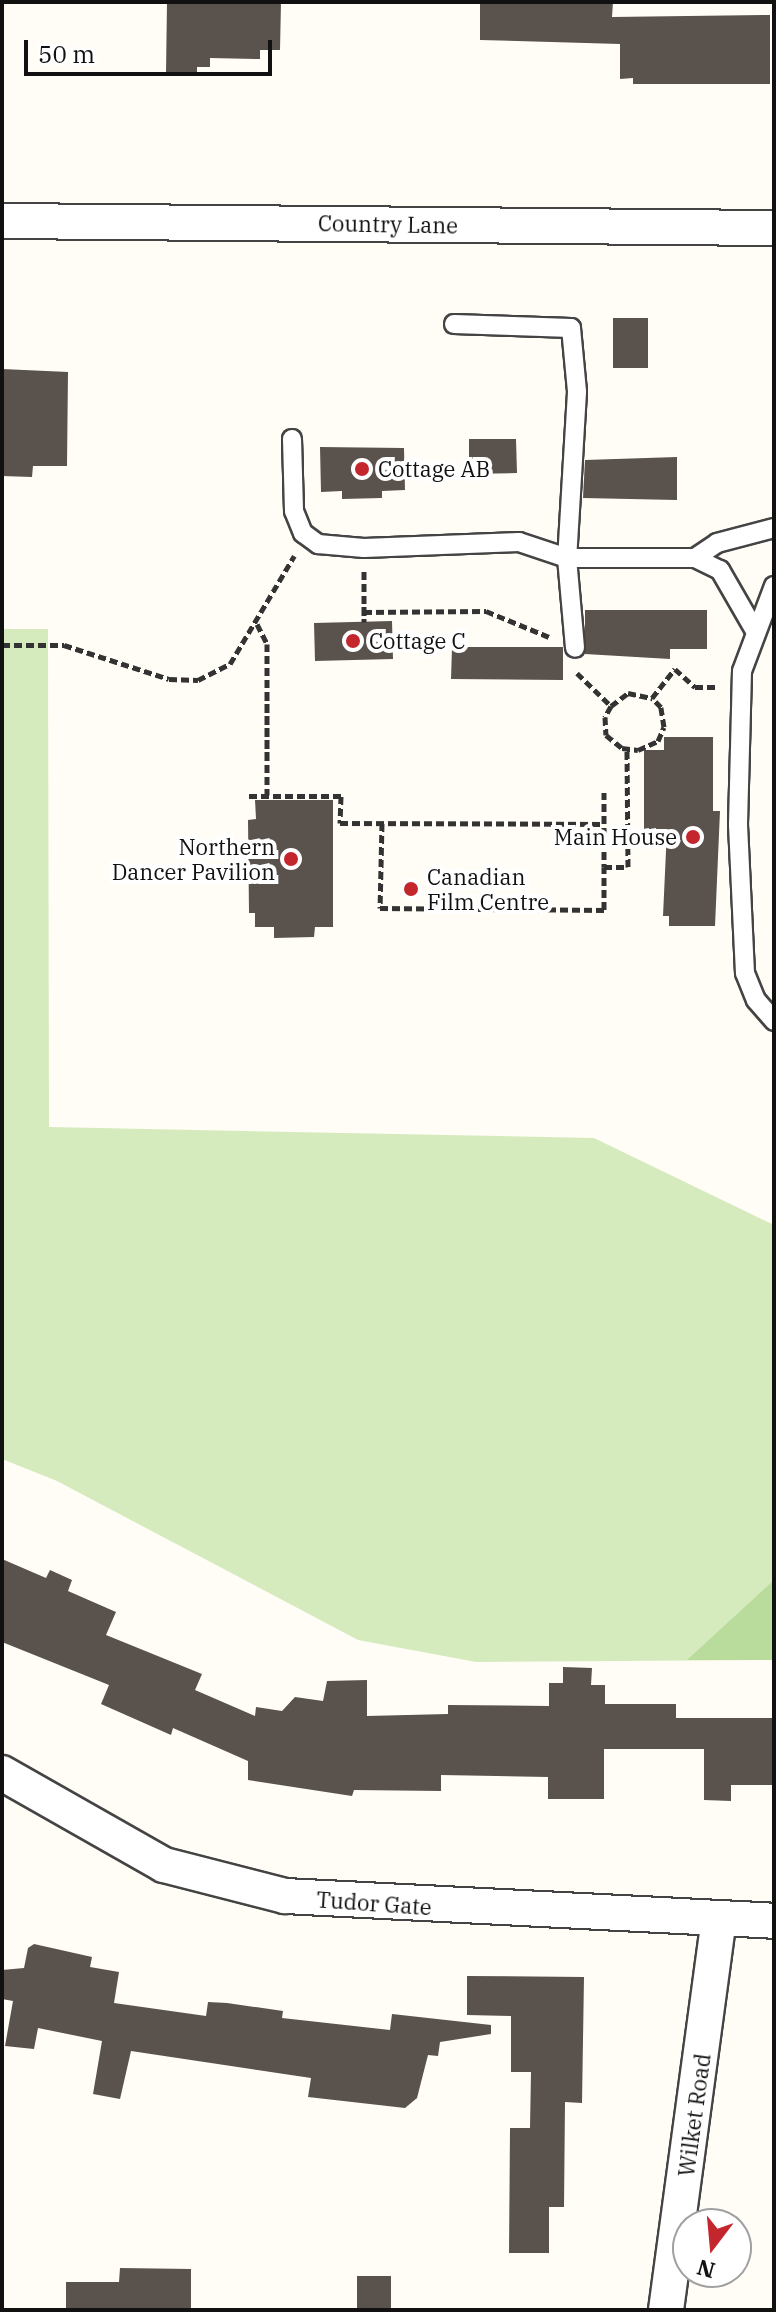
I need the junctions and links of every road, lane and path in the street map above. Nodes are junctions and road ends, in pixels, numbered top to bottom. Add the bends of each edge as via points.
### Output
1 (2, 221) edge
2 (774, 228) edge
3 (454, 324) dead end
4 (292, 439) dead end
5 (774, 528) edge
6 (318, 544) junction
7 (364, 548) junction
8 (567, 558) junction
9 (695, 558) junction
10 (774, 586) edge
11 (364, 612) junction
12 (364, 622) dead end
13 (257, 624) junction
14 (754, 629) junction
15 (574, 643) junction
16 (2, 645) edge
17 (742, 686) junction
18 (652, 698) junction
19 (611, 706) junction
20 (627, 749) junction
21 (604, 792) dead end
22 (267, 795) junction
23 (249, 796) dead end
24 (382, 823) junction
25 (604, 824) junction
26 (604, 867) junction
27 (774, 1021) edge
28 (2, 1773) edge
29 (719, 1919) junction
30 (774, 1921) edge
31 (666, 2310) edge

1 - 2 street, Country Lane
3 - 8 lane via 571,328 577,392
4 - 6 lane via 294,511 303,533
5 - 9 lane via 717,543
6 - 7 lane
6 - 13 path via 295,555
7 - 8 lane via 519,542
7 - 11 path
8 - 9 lane
8 - 15 lane
9 - 14 lane via 720,570
10 - 14 lane
11 - 12 path
11 - 15 path via 486,611 537,634
13 - 16 path via 230,664 198,680 169,679 64,645
13 - 22 path via 267,644
14 - 17 lane
15 - 19 path via 578,678
17 - 18 path via 695,687 675,669
17 - 27 lane via 741,943 756,1000
18 - 19 path via 628,693
18 - 20 path via 664,716 658,741
19 - 20 path via 606,735
20 - 26 path via 628,867
21 - 25 path
22 - 23 path
22 - 24 path via 341,796 340,823
24 - 25 path
24 - 26 path via 380,908 604,910
25 - 26 path
28 - 29 street, Tudor Gate via 164,1865 285,1896
29 - 30 street, Tudor Gate
29 - 31 street, Wilket Road

